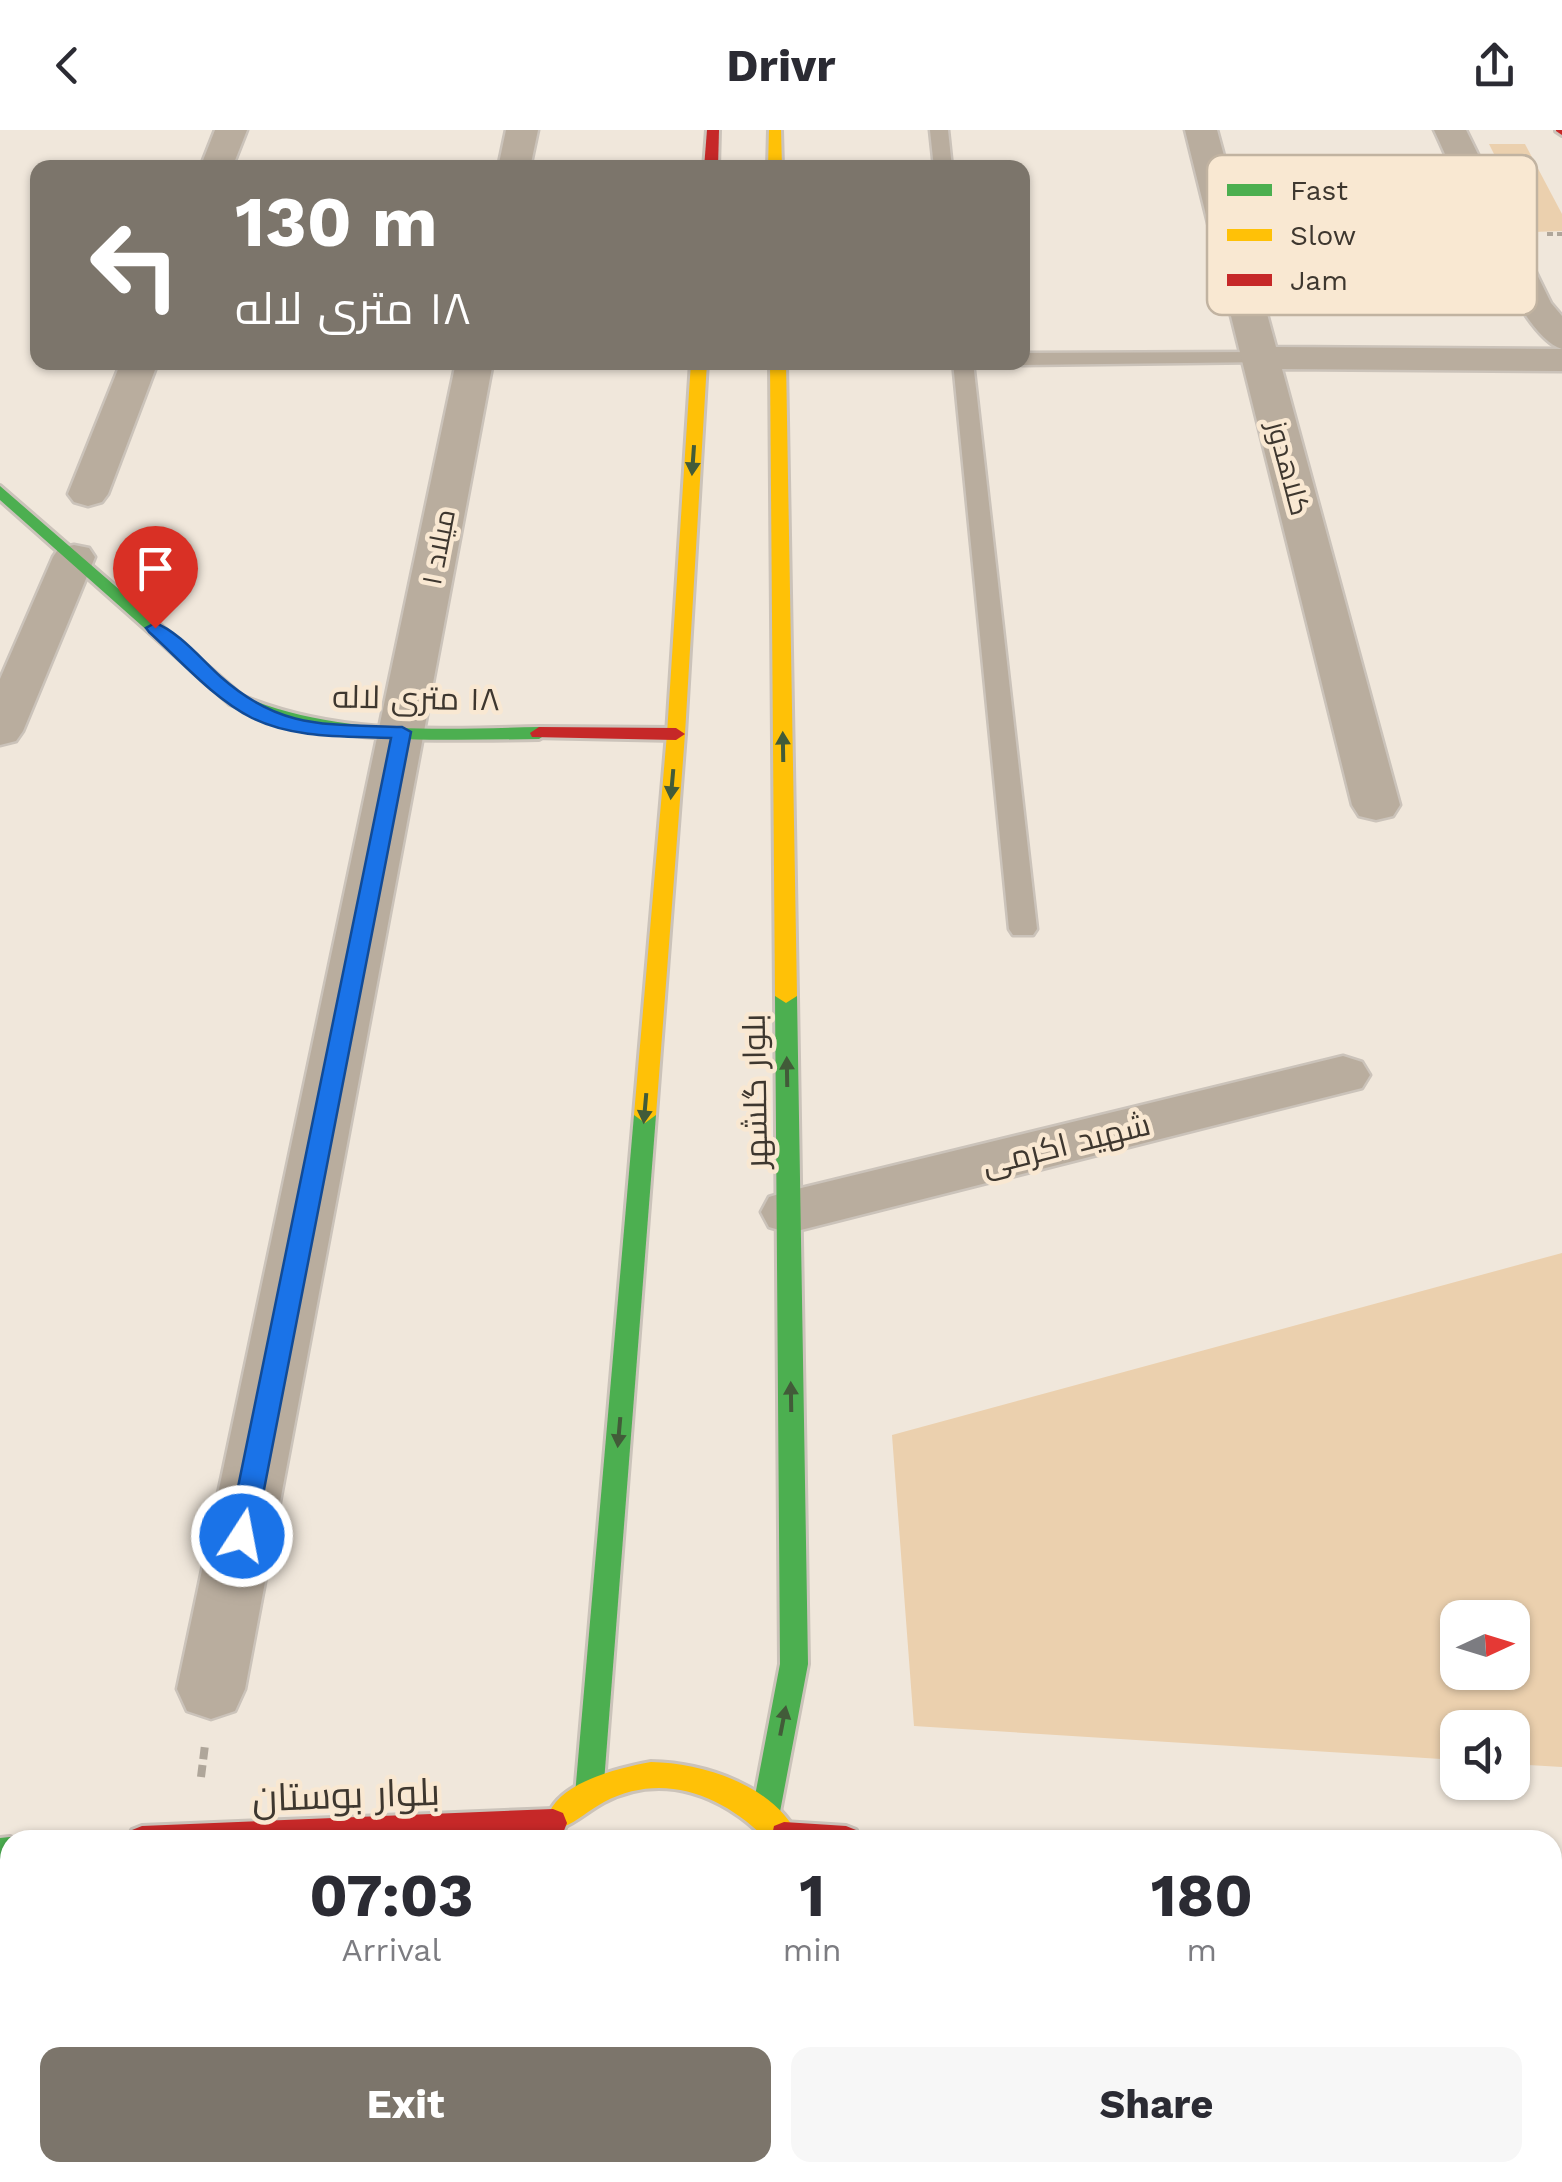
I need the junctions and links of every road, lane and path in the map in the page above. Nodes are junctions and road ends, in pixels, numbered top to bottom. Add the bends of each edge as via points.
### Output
1 (231, 130) edge
2 (522, 130) edge
3 (713, 130) edge
4 (775, 130) edge
5 (939, 130) edge
6 (1201, 130) edge
7 (1450, 130) edge
8 (1207, 155) edge
9 (1462, 155) edge
10 (219, 160) edge
11 (516, 160) edge
12 (711, 160) edge
13 (775, 160) edge
14 (942, 160) edge
15 (1537, 309) edge
16 (1249, 315) edge
17 (1562, 338) edge
18 (1260, 358) junction
19 (1030, 359) edge
20 (1562, 360) edge
21 (137, 370) edge
22 (473, 370) edge
23 (699, 370) edge
24 (778, 370) edge
25 (964, 370) edge
26 (0, 491) edge
27 (88, 494) dead end
28 (74, 557) junction
29 (0, 731) edge
30 (402, 732) junction
31 (676, 734) junction
32 (1376, 805) dead end
33 (1023, 928) dead end
34 (1344, 1075) dead end
35 (789, 1212) junction
36 (211, 1689) joint
37 (589, 1794) junction
38 (766, 1817) junction
39 (196, 1830) edge
40 (547, 1830) edge
41 (778, 1830) edge

1 - 10 street
2 - 11 street
3 - 12 main road
4 - 13 main road
5 - 14 lane
6 - 8 street, کلاهدوز
7 - 9 street
15 - 17 street
16 - 18 street, کلاهدوز
18 - 19 lane
18 - 20 street
18 - 32 street, کلاهدوز
21 - 27 street
22 - 30 street, میلاد ۱
23 -> 31 main road
35 -> 24 main road, بلوار گلشهر
25 - 33 lane
26 - 28 main road, ١٨ متری لاله
28 - 29 street
28 - 30 main road, ١٨ متری لاله via 260,715 327,730
30 - 31 main road, ١٨ متری لاله
30 - 36 street, میلاد ۱
31 -> 37 main road
34 - 35 street, شهید اکرمی
38 -> 35 main road, بلوار گلشهر via 794,1664
36 - 39 path
37 - 38 main road via 661,1772 709,1780 751,1801
37 - 40 main road
38 - 41 main road

